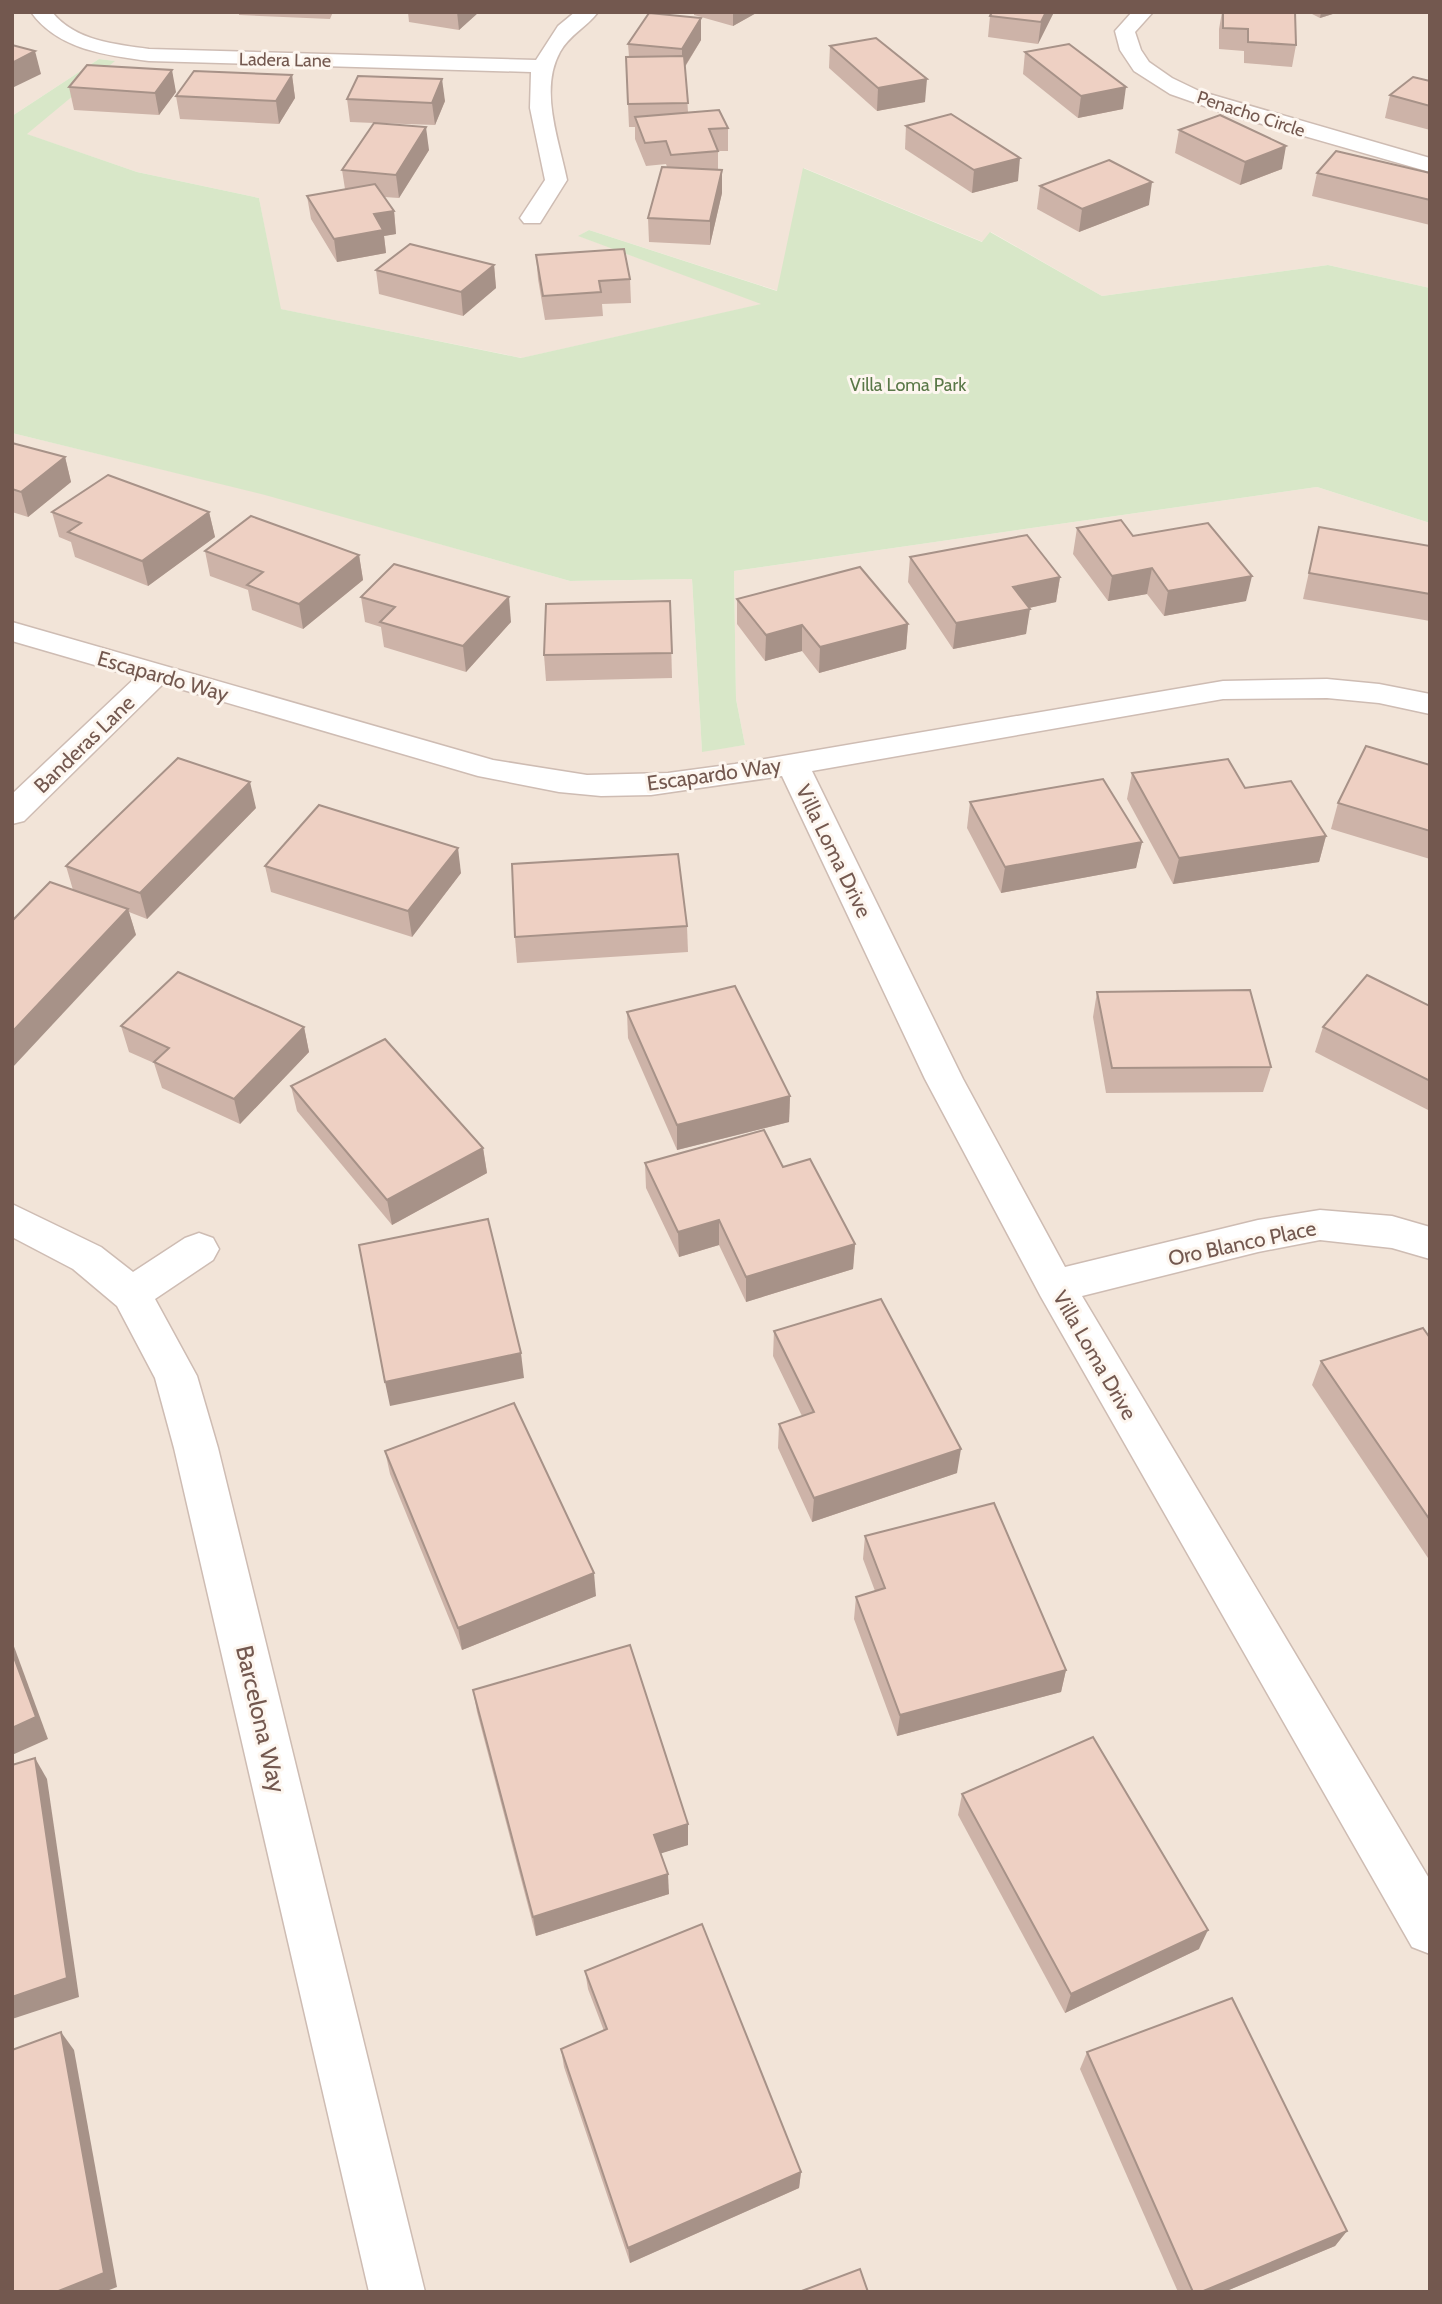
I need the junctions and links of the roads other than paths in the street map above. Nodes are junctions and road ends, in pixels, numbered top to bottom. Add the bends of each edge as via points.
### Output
1 (41, 12) edge
2 (588, 12) edge
3 (1143, 12) edge
4 (541, 66) junction
5 (1430, 165) edge
6 (532, 218) dead end
7 (12, 631) edge
8 (155, 675) junction
9 (1430, 704) edge
10 (792, 763) junction
11 (12, 813) edge
12 (12, 1219) edge
13 (1430, 1243) edge
14 (199, 1249) dead end
15 (1055, 1286) junction
16 (131, 1294) junction
17 (1430, 1929) edge
18 (397, 2292) edge

1 - 4 street, Ladera Lane via 72,36 149,55
2 - 4 street via 556,41
3 - 5 street, Penacho Circle via 1125,31 1128,47 1136,61 1176,89 1354,146
4 - 6 street via 538,85 556,180
7 - 8 street, Escapardo Way
8 - 10 street, Escapardo Way via 549,782 604,786 664,783
8 - 11 street, Banderas Lane
9 - 10 street, Escapardo Way via 1338,688 1223,690
10 - 15 street, Villa Loma Drive via 944,1079
12 - 16 street, Barcelona Way via 87,1258
13 - 15 street, Oro Blanco Place via 1392,1232 1320,1225
14 - 16 street
15 - 17 street, Villa Loma Drive
16 - 18 street, Barcelona Way via 176,1376 193,1436

